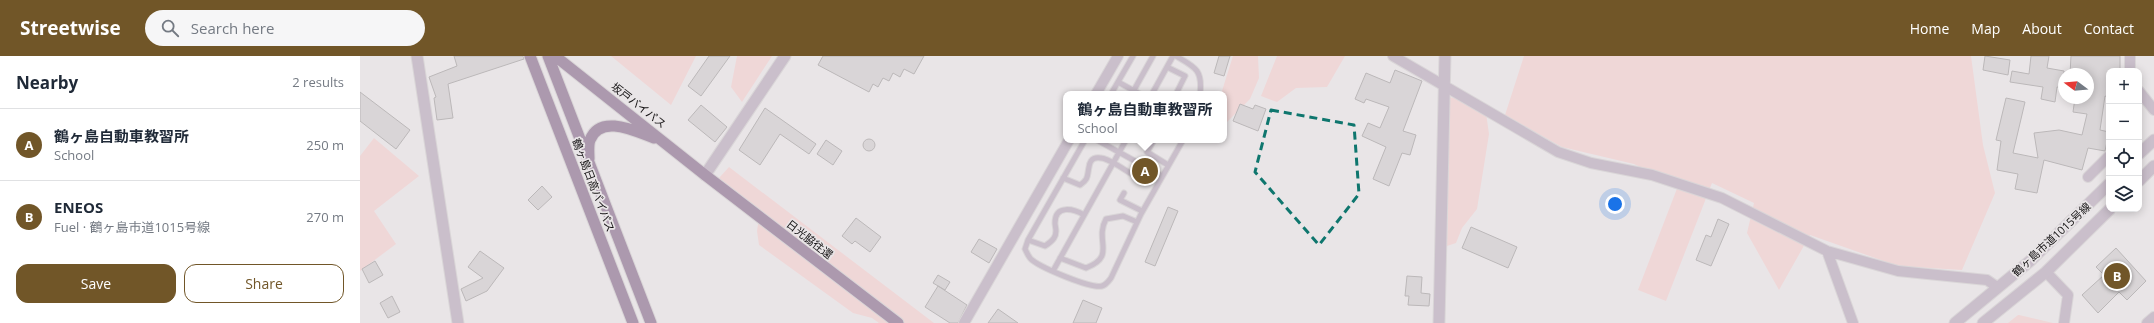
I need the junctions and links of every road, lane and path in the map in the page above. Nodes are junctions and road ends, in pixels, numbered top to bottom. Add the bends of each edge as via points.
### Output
1 (417, 56) edge
2 (530, 56) edge
3 (548, 56) edge
4 (555, 56) edge
5 (785, 56) edge
6 (1118, 56) edge
7 (1133, 56) edge
8 (1153, 56) edge
9 (1174, 56) edge
10 (1393, 56) edge
11 (1445, 56) edge
12 (2130, 56) edge
13 (1167, 67) junction
14 (2130, 68) edge
15 (1118, 82) junction
16 (1444, 84) junction
17 (1134, 90) joint
18 (1098, 91) edge
19 (1113, 91) edge
20 (1154, 91) edge
21 (1178, 91) edge
22 (1200, 91) edge
23 (2142, 96) edge
24 (2154, 110) edge
25 (663, 140) junction
26 (2154, 140) edge
27 (1067, 143) edge
28 (1083, 143) edge
29 (1102, 143) edge
30 (1124, 143) edge
31 (1152, 143) edge
32 (1181, 143) edge
33 (2142, 151) edge
34 (1119, 152) junction
35 (2106, 159) edge
36 (588, 163) junction
37 (1113, 163) junction
38 (1168, 165) junction
39 (2154, 166) edge
40 (1130, 173) dead end
41 (705, 175) junction
42 (1162, 176) junction
43 (2088, 177) dead end
44 (1063, 178) junction
45 (2142, 178) edge
46 (2106, 187) edge
47 (1124, 193) dead end
48 (1142, 212) junction
49 (2107, 212) edge
50 (1084, 214) junction
51 (1137, 222) junction
52 (1028, 240) junction
53 (1827, 250) junction
54 (1060, 258) junction
55 (1053, 271) junction
56 (2046, 272) junction
57 (1997, 287) junction
58 (2154, 316) edge
59 (458, 323) edge
60 (634, 323) edge
61 (651, 323) edge
62 (898, 323) edge
63 (964, 323) edge
64 (1440, 323) edge
65 (1853, 323) edge
66 (1955, 323) edge
67 (1983, 323) edge
68 (2064, 323) edge
69 (2147, 323) edge

1 - 59 street
2 - 60 highway, 鶴ヶ島日高バイパス
3 - 36 highway, 鶴ヶ島日高バイパス
4 - 25 highway, 坂戸バイパス
5 - 41 street
6 - 18 street
7 - 15 lane
8 - 17 lane
9 - 13 lane
9 - 22 lane via 1194,66 1201,76
10 - 16 street
11 - 16 street
12 - 14 street
13 - 20 lane
13 - 21 lane via 1185,76
15 - 17 lane
15 - 19 lane
16 - 53 street via 1558,152 1652,175 1722,198
16 - 64 street
23 - 24 street
25 - 36 highway via 618,126 607,126 599,129 590,140
25 - 41 highway, 坂戸バイパス
26 - 33 street
27 - 63 street
28 - 44 lane
29 - 34 lane
30 - 34 lane
31 - 38 lane via 1147,152
32 - 38 lane
34 - 37 lane
34 - 42 lane
35 - 43 street
36 - 61 highway, 鶴ヶ島日高バイパス
37 - 40 lane
37 - 44 lane via 1105,158 1093,159 1089,165 1086,182 1080,185
37 - 50 lane
38 - 42 lane
39 - 45 street
41 - 62 highway, 日光脇往還
42 - 48 lane
44 - 52 lane
46 - 57 street, 鶴ヶ島市道1015号線 via 2030,261
47 - 48 lane via 1120,200
48 - 51 lane
49 - 56 street, 鶴ヶ島市道1015号線
50 - 52 lane via 1068,208 1057,217 1054,238 1045,246
50 - 54 lane
51 - 54 lane via 1123,216 1106,219 1101,227 1104,247 1101,258 1086,268
51 - 55 lane via 1107,284 1100,287 1089,285
52 - 55 lane via 1026,249 1031,259
53 - 57 street via 1898,271 1987,280
53 - 65 street
54 - 55 lane
56 - 67 street, 鶴ヶ島市道1015号線
56 - 68 street via 2068,295
57 - 66 street, 鶴ヶ島市道1015号線
58 - 69 street

